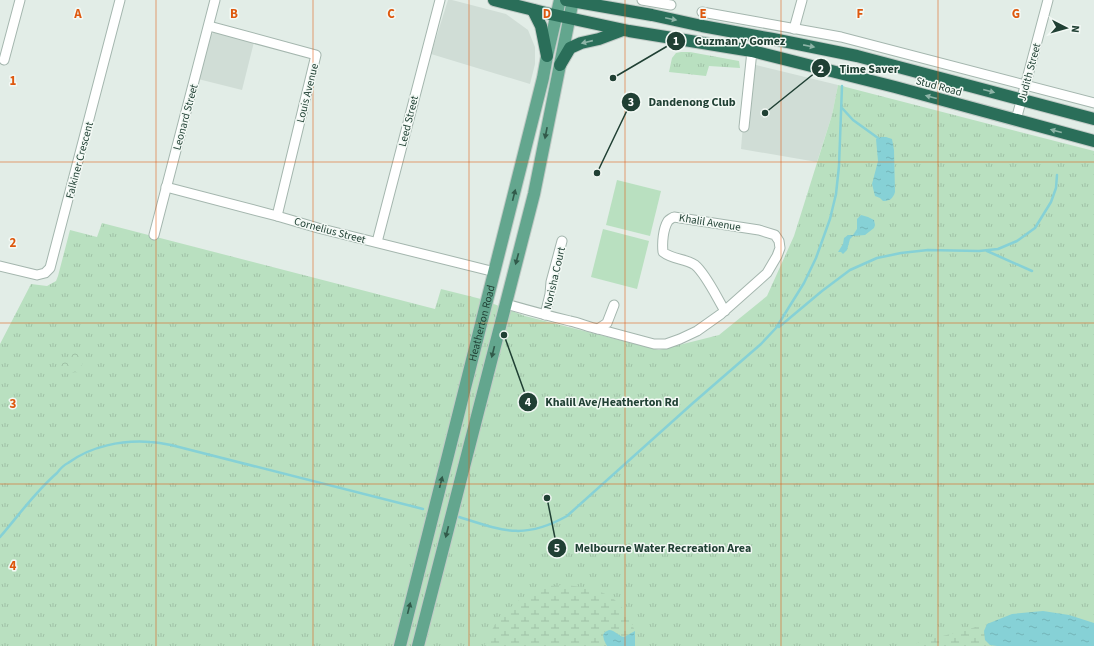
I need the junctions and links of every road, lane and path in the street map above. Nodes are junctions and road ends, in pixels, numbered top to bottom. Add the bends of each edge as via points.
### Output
1 (20, 0) edge
2 (120, 0) edge
3 (215, 0) edge
4 (440, 0) edge
5 (494, 0) edge
6 (560, 0) edge
7 (593, 0) edge
8 (642, 0) edge
9 (802, 0) edge
10 (1048, 0) edge
11 (571, 1) edge
12 (654, 2) junction
13 (671, 5) dead end
14 (603, 7) junction
15 (533, 10) junction
16 (702, 12) dead end
17 (556, 15) junction
18 (652, 15) junction
19 (569, 18) junction
20 (209, 26) junction
21 (794, 29) junction
22 (623, 30) junction
23 (752, 51) junction
24 (547, 56) junction
25 (4, 60) dead end
26 (560, 65) junction
27 (1025, 85) junction
28 (1021, 100) junction
29 (1094, 103) edge
30 (1094, 119) edge
31 (1016, 120) junction
32 (744, 126) dead end
33 (1094, 141) edge
34 (166, 187) junction
35 (277, 216) junction
36 (154, 235) dead end
37 (562, 241) dead end
38 (377, 242) junction
39 (0, 266) edge
40 (495, 272) junction
41 (513, 277) junction
42 (488, 299) junction
43 (506, 304) junction
44 (614, 306) dead end
45 (725, 310) junction
46 (545, 315) junction
47 (598, 329) junction
48 (400, 646) edge
49 (418, 646) edge

1 - 25 street
2 - 39 street, Falkiner Crescent via 50,268 45,273 37,275
3 - 20 street, Leonard Street
4 - 38 street, Leed Street
5 - 15 highway, Stud Road
6 - 17 main road, Heatherton Road
7 - 14 highway
8 - 12 street
9 - 21 street
10 - 27 street, Judith Street
11 - 14 highway, Stud Road
11 - 19 main road, Heatherton Road
12 - 13 street
12 - 18 street
14 - 18 highway, Stud Road
15 - 17 highway, Stud Road
15 - 24 highway via 540,26
16 - 21 street, Stud Road
17 - 19 highway, Stud Road
17 - 24 main road, Heatherton Road
18 -> 28 highway, Stud Road via 857,56
19 - 22 highway, Stud Road
19 - 26 main road, Heatherton Road
20 - 34 street, Leonard Street
20 - 35 street, Louis Avenue via 316,55
21 - 27 street, Stud Road via 841,37
22 - 23 highway, Stud Road
22 -> 26 highway via 570,48
31 -> 23 highway, Stud Road
23 - 32 street
40 -> 24 main road, Heatherton Road via 544,78
26 -> 41 main road, Heatherton Road via 534,194
27 - 28 street, Judith Street
27 - 29 street, Stud Road
28 - 30 highway, Stud Road
28 - 31 street, Judith Street
33 -> 31 highway, Stud Road
34 - 35 street, Cornelius Street
34 - 36 street, Leonard Street
35 - 38 street, Cornelius Street
37 - 46 street, Norisha Court
38 - 40 street, Cornelius Street
40 - 41 main road
40 - 42 main road, Heatherton Road
41 - 43 main road, Heatherton Road
42 - 43 main road
48 -> 42 main road, Heatherton Road
43 - 46 street, Khalil Avenue
43 -> 49 main road, Heatherton Road
44 - 47 street via 607,323
45 - 45 street, Khalil Avenue via 767,273 777,256 779,241 775,235 759,230 674,217 669,220 664,232 663,252 695,265
45 - 47 street, Khalil Avenue via 697,331 666,344 654,344
46 - 47 street, Khalil Avenue

